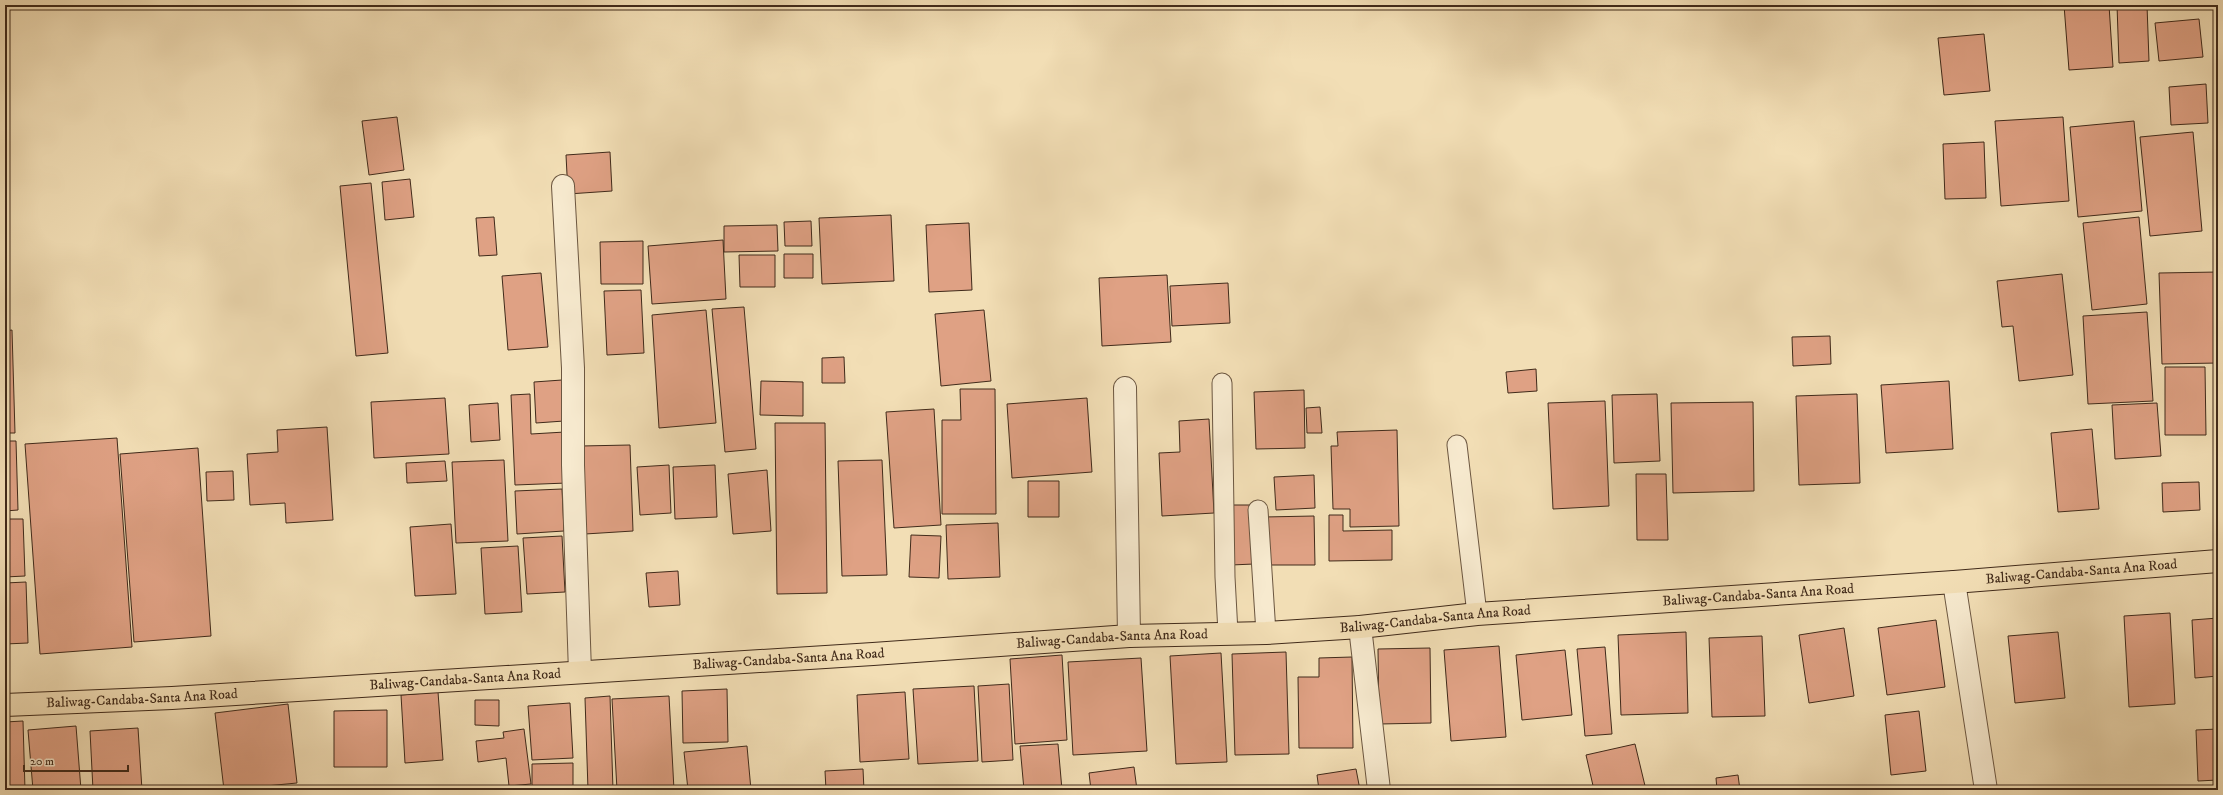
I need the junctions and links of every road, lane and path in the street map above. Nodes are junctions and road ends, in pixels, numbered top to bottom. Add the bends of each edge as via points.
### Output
1 (563, 186) dead end
2 (1222, 384) dead end
3 (1125, 388) dead end
4 (1457, 445) dead end
5 (1258, 510) dead end
6 (2218, 561) edge
7 (1954, 582) junction
8 (1477, 614) junction
9 (1360, 626) junction
10 (1228, 633) junction
11 (1266, 633) junction
12 (1129, 636) junction
13 (580, 672) junction
14 (5, 705) edge
15 (1379, 790) edge
16 (1986, 790) edge

1 - 13 street via 573,368 573,466
2 - 10 lane
3 - 12 street
4 - 8 lane
5 - 11 lane
6 - 7 main road, Baliwag-Candaba-Santa Ana Road
7 - 8 main road, Baliwag-Candaba-Santa Ana Road
7 - 16 street
8 - 9 main road, Baliwag-Candaba-Santa Ana Road
9 - 11 main road, Baliwag-Candaba-Santa Ana Road
9 - 15 street
10 - 11 main road, Baliwag-Candaba-Santa Ana Road
10 - 12 main road, Baliwag-Candaba-Santa Ana Road
12 - 13 main road, Baliwag-Candaba-Santa Ana Road
13 - 14 main road, Baliwag-Candaba-Santa Ana Road via 172,698

